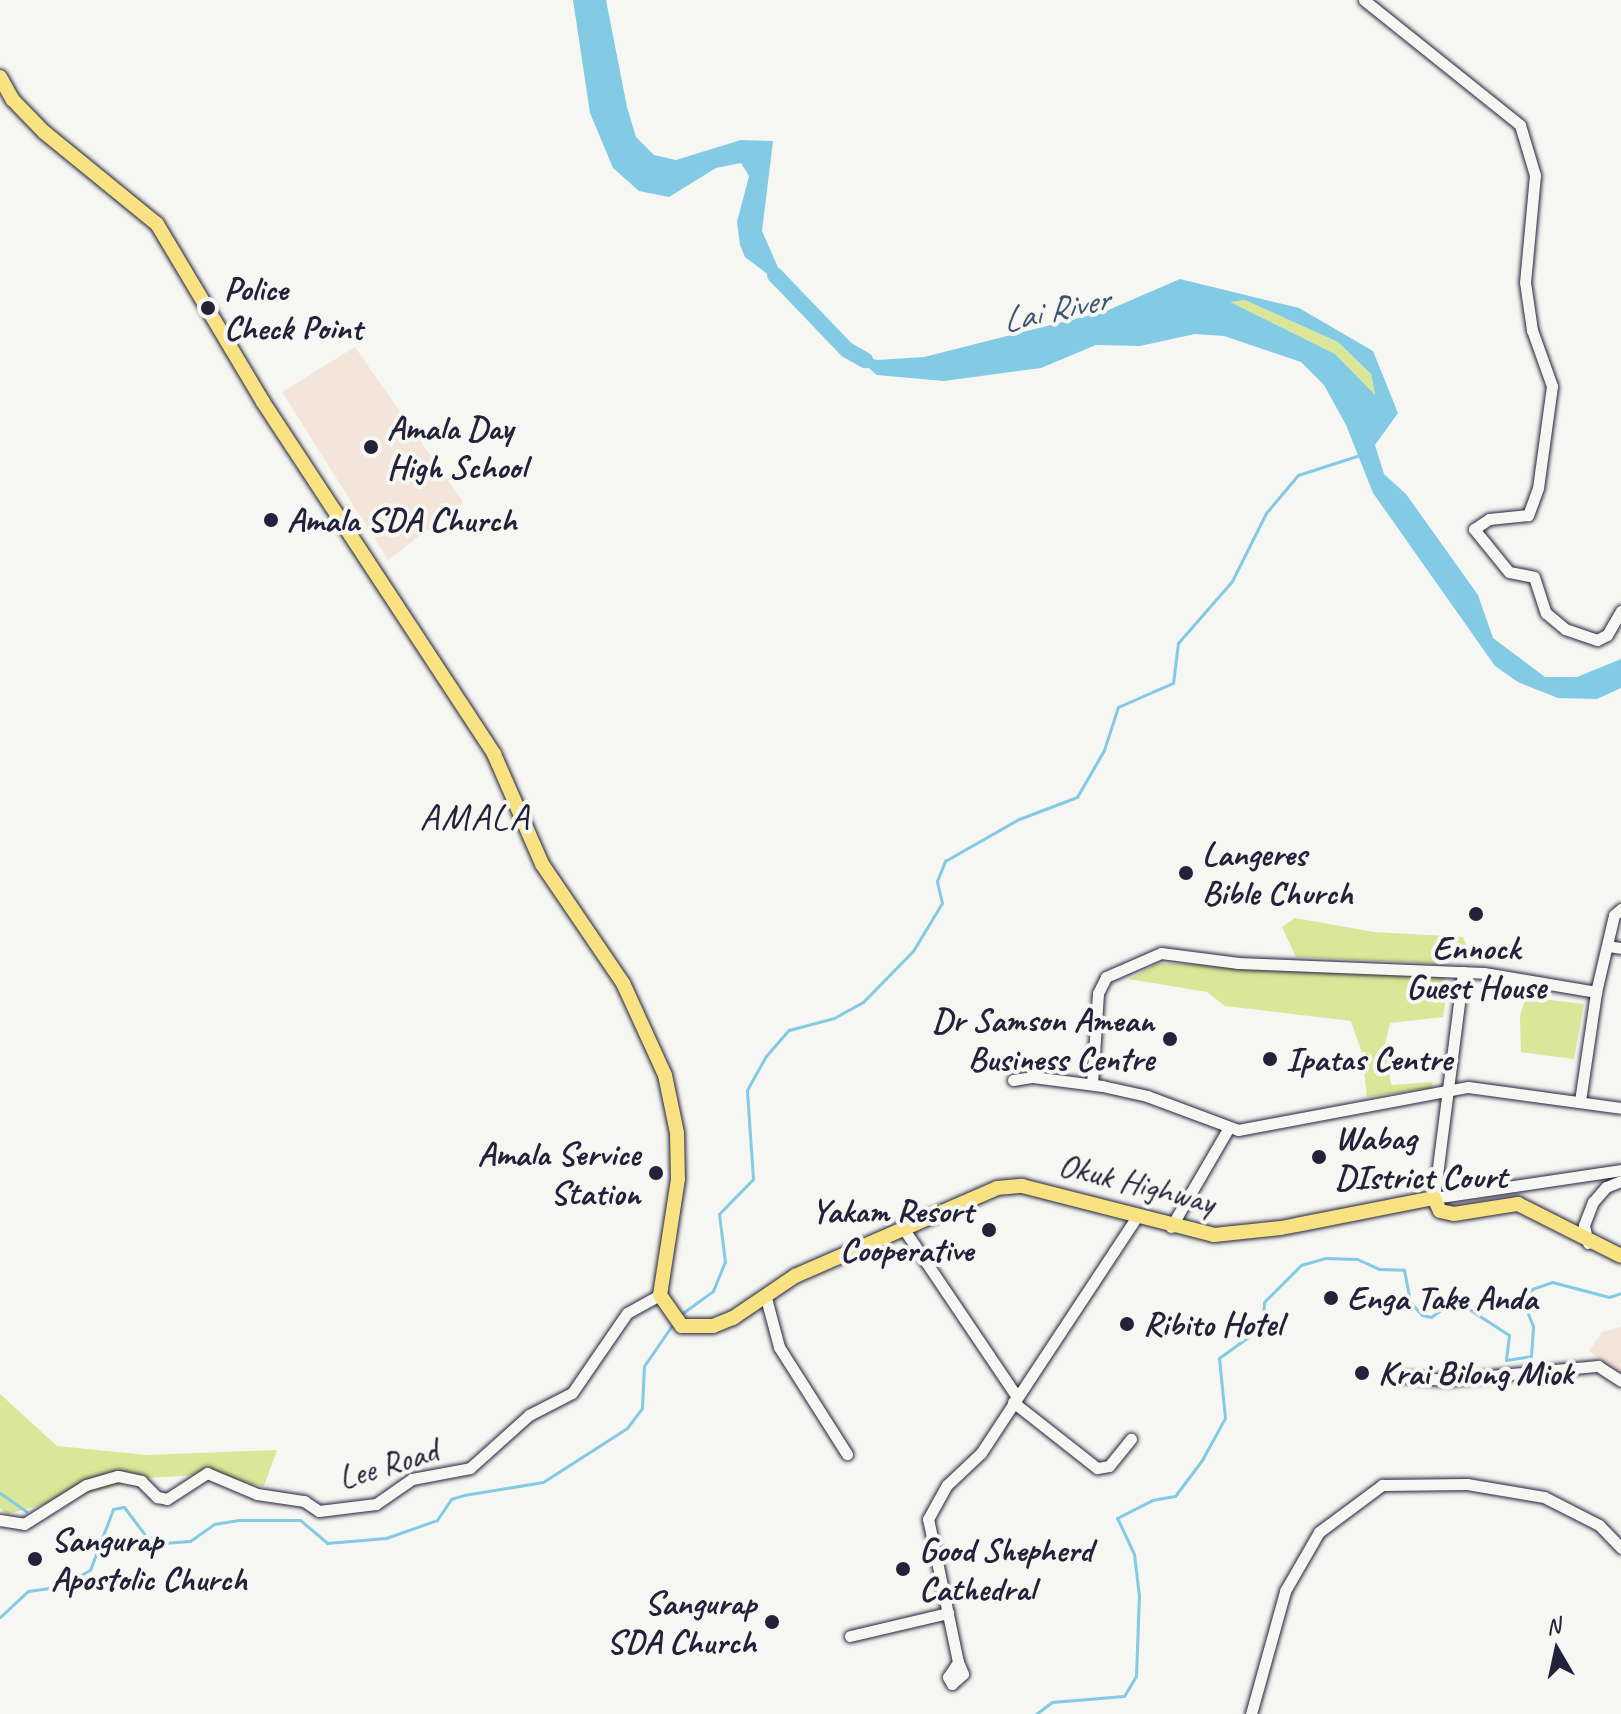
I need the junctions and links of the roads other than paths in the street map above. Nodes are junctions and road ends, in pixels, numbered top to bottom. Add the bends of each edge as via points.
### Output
1 (1364, 0) edge
2 (0, 77) edge
3 (1621, 611) edge
4 (1621, 909) edge
5 (1615, 947) edge
6 (1463, 972) junction
7 (1596, 992) junction
8 (1013, 1080) dead end
9 (1092, 1084) junction
10 (1446, 1092) junction
11 (1580, 1101) junction
12 (1621, 1108) edge
13 (1228, 1129) junction
14 (1621, 1170) edge
15 (1621, 1181) edge
16 (1434, 1198) junction
17 (1136, 1218) junction
18 (1171, 1227) junction
19 (903, 1228) junction
20 (1589, 1243) junction
21 (1621, 1256) edge
22 (766, 1298) junction
23 (663, 1301) junction
24 (1395, 1376) dead end
25 (1621, 1381) edge
26 (1015, 1399) junction
27 (1131, 1439) dead end
28 (847, 1454) dead end
29 (0, 1520) edge
30 (1621, 1548) edge
31 (948, 1613) junction
32 (850, 1636) dead end
33 (958, 1662) dead end
34 (1251, 1714) edge

1 - 3 street via 1520,125 1535,175 1525,282 1532,330 1552,386 1535,507 1528,515 1489,519 1474,529 1509,572 1534,577 1546,613 1565,629 1597,640 1607,635
2 - 23 main road via 13,100 44,132 157,224 263,402 494,754 542,864 623,983 665,1075 677,1133 678,1179
4 - 5 street via 1614,915
5 - 7 street
6 - 7 street
6 - 9 street via 1238,963 1177,954 1151,957 1106,977 1102,985
6 - 10 street
7 - 11 street
8 - 9 street via 1033,1077
9 - 13 street via 1147,1096
10 - 11 street via 1468,1087
10 - 13 street via 1261,1129
10 - 16 street
11 - 12 street
13 - 18 street
14 - 16 street
15 - 20 street via 1606,1187 1593,1202 1584,1225
16 - 18 main road, Okuk Highway via 1239,1235
16 - 20 main road via 1440,1211 1454,1214 1518,1204
17 - 18 main road, Okuk Highway
17 - 19 main road, Okuk Highway via 1022,1186 997,1188
17 - 26 street
19 - 22 main road, Okuk Highway via 795,1276
19 - 26 street
20 - 21 main road
22 - 23 main road, Okuk Highway via 713,1326 682,1326
22 - 28 street via 779,1347
23 - 29 street, Lee Road via 627,1313 572,1393 529,1415 470,1468 412,1479 376,1504 319,1511 304,1501 257,1494 207,1473 167,1499 157,1497 141,1481 118,1476 86,1485 24,1524
24 - 25 street via 1476,1379 1598,1366
26 - 27 street via 1097,1468 1109,1466
26 - 31 street via 981,1453 947,1485 928,1519
30 - 34 street via 1599,1525 1544,1497 1454,1483 1382,1485 1319,1532 1285,1591
31 - 32 street
31 - 33 street

